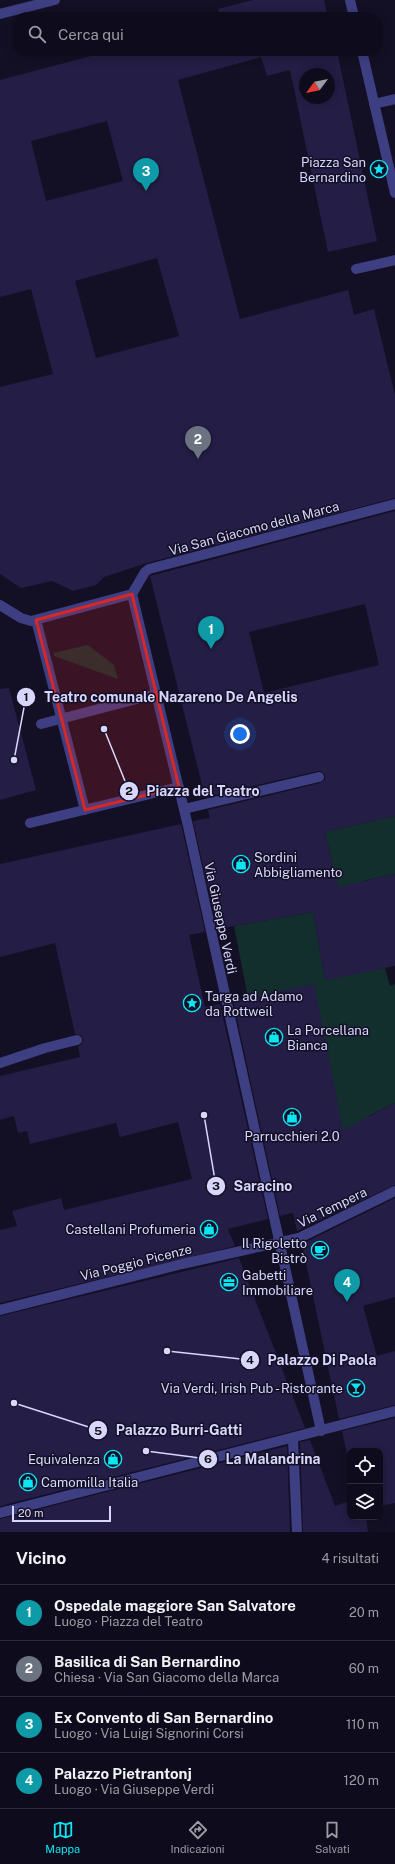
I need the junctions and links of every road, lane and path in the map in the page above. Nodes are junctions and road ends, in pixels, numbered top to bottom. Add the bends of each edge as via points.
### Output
1 (56, 0) edge
2 (350, 0) edge
3 (353, 12) edge
4 (0, 14) edge
5 (363, 56) edge
6 (395, 99) edge
7 (374, 104) junction
8 (395, 193) edge
9 (395, 260) edge
10 (356, 269) dead end
11 (395, 504) edge
12 (132, 594) junction
13 (3, 607) edge
14 (36, 620) junction
15 (156, 694) junction
16 (62, 719) junction
17 (41, 724) dead end
18 (320, 777) dead end
19 (179, 787) junction
20 (184, 809) junction
21 (85, 810) junction
22 (30, 823) dead end
23 (77, 1040) dead end
24 (0, 1063) edge
25 (395, 1190) edge
26 (279, 1243) junction
27 (0, 1310) edge
28 (395, 1411) edge
29 (321, 1431) junction
30 (293, 1439) junction
31 (0, 1513) edge
32 (297, 1532) edge

1 - 4 street
2 - 3 street
5 - 7 street
6 - 7 street
7 - 8 street
9 - 10 street
11 - 12 street, Via San Giacomo della Marca via 149,569 144,572
12 - 14 street
12 - 15 street, Via Giuseppe Verdi
13 - 14 street via 25,620
14 - 16 street
15 - 16 street
15 - 19 street, Via Giuseppe Verdi
16 - 17 street
16 - 21 street
18 - 20 street
19 - 20 street, Via Giuseppe Verdi
19 - 21 street
20 - 26 street, Via Giuseppe Verdi
21 - 22 street
23 - 24 street
25 - 26 street, Via Tempera via 299,1238
26 - 27 street, Via Poggio Picenze via 182,1264
26 - 29 street, Via Giuseppe Verdi
28 - 29 street
29 - 30 street
30 - 31 street
30 - 32 street

